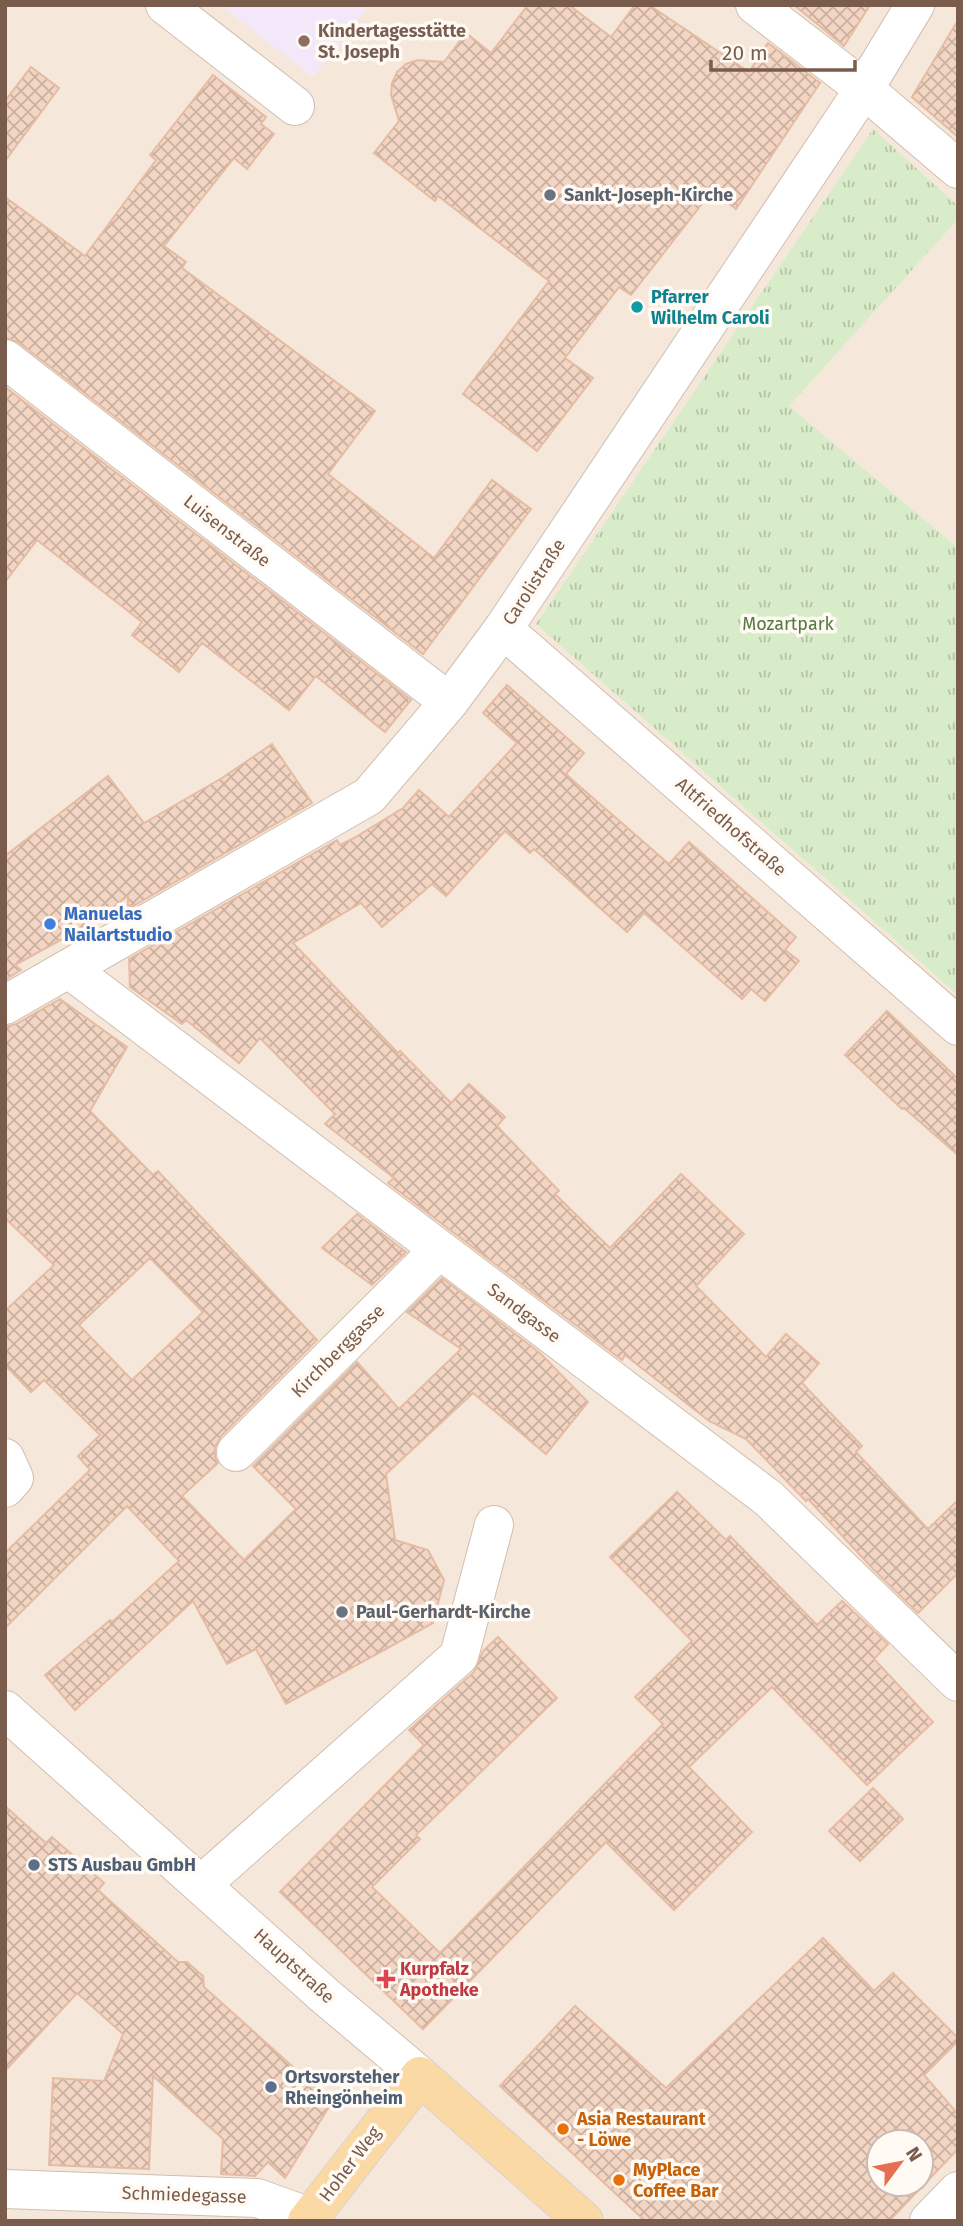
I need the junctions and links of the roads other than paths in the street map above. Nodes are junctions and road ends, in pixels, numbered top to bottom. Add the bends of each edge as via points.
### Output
1 (165, 5) edge
2 (755, 5) edge
3 (915, 5) edge
4 (864, 89) junction
5 (295, 107) dead end
6 (958, 169) edge
7 (5, 359) edge
8 (503, 629) junction
9 (449, 702) junction
10 (69, 969) junction
11 (5, 1005) edge
12 (958, 1026) edge
13 (439, 1250) junction
14 (236, 1452) dead end
15 (5, 1458) edge
16 (5, 1488) edge
17 (494, 1525) dead end
18 (958, 1682) edge
19 (5, 1710) edge
20 (202, 1884) junction
21 (420, 2076) junction
22 (5, 2189) edge
23 (958, 2191) edge
24 (97, 2192) junction
25 (308, 2219) edge
26 (69, 2221) edge
27 (584, 2221) edge
28 (929, 2221) edge

1 - 5 street
2 - 4 street
3 - 4 street, Carolistraße
4 - 6 street
4 - 8 street, Carolistraße
7 - 9 street, Luisenstraße
8 - 9 street, Carolistraße
8 - 12 street, Altfriedhofstraße
9 - 10 street, Carolistraße via 369,796
10 - 11 street, Carolistraße
10 - 13 street, Sandgasse
13 - 14 street, Kirchberggasse
13 - 18 street, Sandgasse via 768,1498
15 - 16 street via 14,1478
17 - 20 street via 459,1656
19 - 20 street, Hauptstraße
20 - 21 street, Hauptstraße
21 - 25 main road, Hoher Weg
21 - 27 main road, Hauptstraße
22 - 24 street, Schmiedegasse
23 - 28 street
24 - 25 street, Schmiedegasse via 257,2198
24 - 26 street, Schmiedegasse

